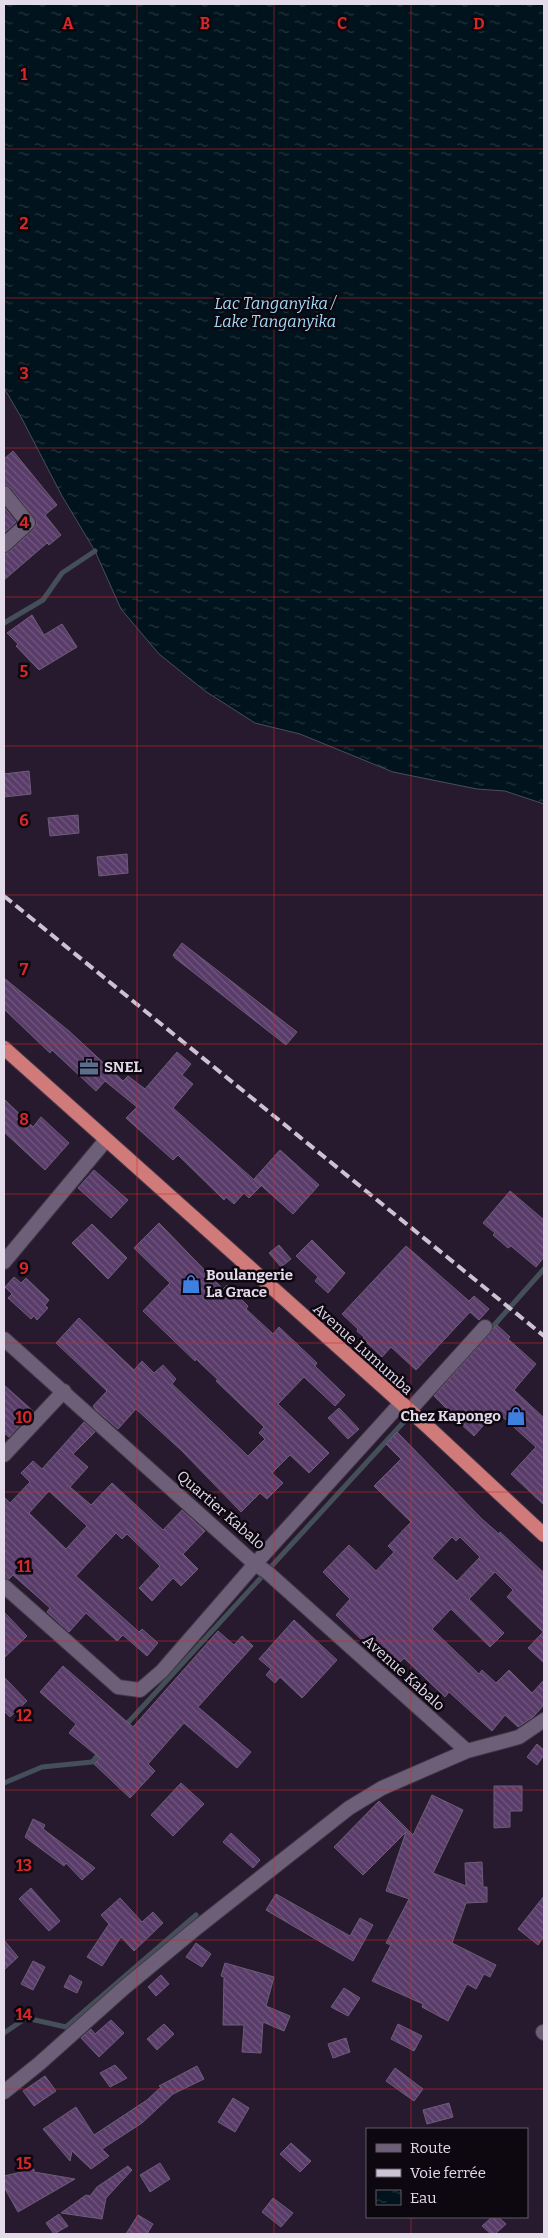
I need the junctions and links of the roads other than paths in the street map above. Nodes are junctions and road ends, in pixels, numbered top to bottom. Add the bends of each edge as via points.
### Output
1 (4, 493) edge
2 (4, 545) edge
3 (4, 1048) edge
4 (106, 1140) junction
5 (4, 1262) edge
6 (485, 1327) dead end
7 (4, 1339) edge
8 (64, 1392) junction
9 (404, 1407) junction
10 (4, 1455) edge
11 (544, 1535) edge
12 (256, 1564) junction
13 (4, 1586) edge
14 (544, 1720) edge
15 (467, 1751) junction
16 (4, 2092) edge

1 - 2 street via 28,523
3 - 4 highway, Avenue Lumumba
4 - 5 street
4 - 9 highway, Avenue Lumumba
6 - 9 street, Quartier Kabalo
7 - 8 street, Quartier Kabalo
8 - 10 street
8 - 12 street, Quartier Kabalo
9 - 11 highway, Avenue Lumumba
9 - 12 street, Quartier Kabalo
12 - 13 street via 162,1671 140,1690 118,1687
12 - 15 street, Avenue Kabalo
14 - 15 street via 519,1737
15 - 16 street via 382,1788 349,1808 194,1930

